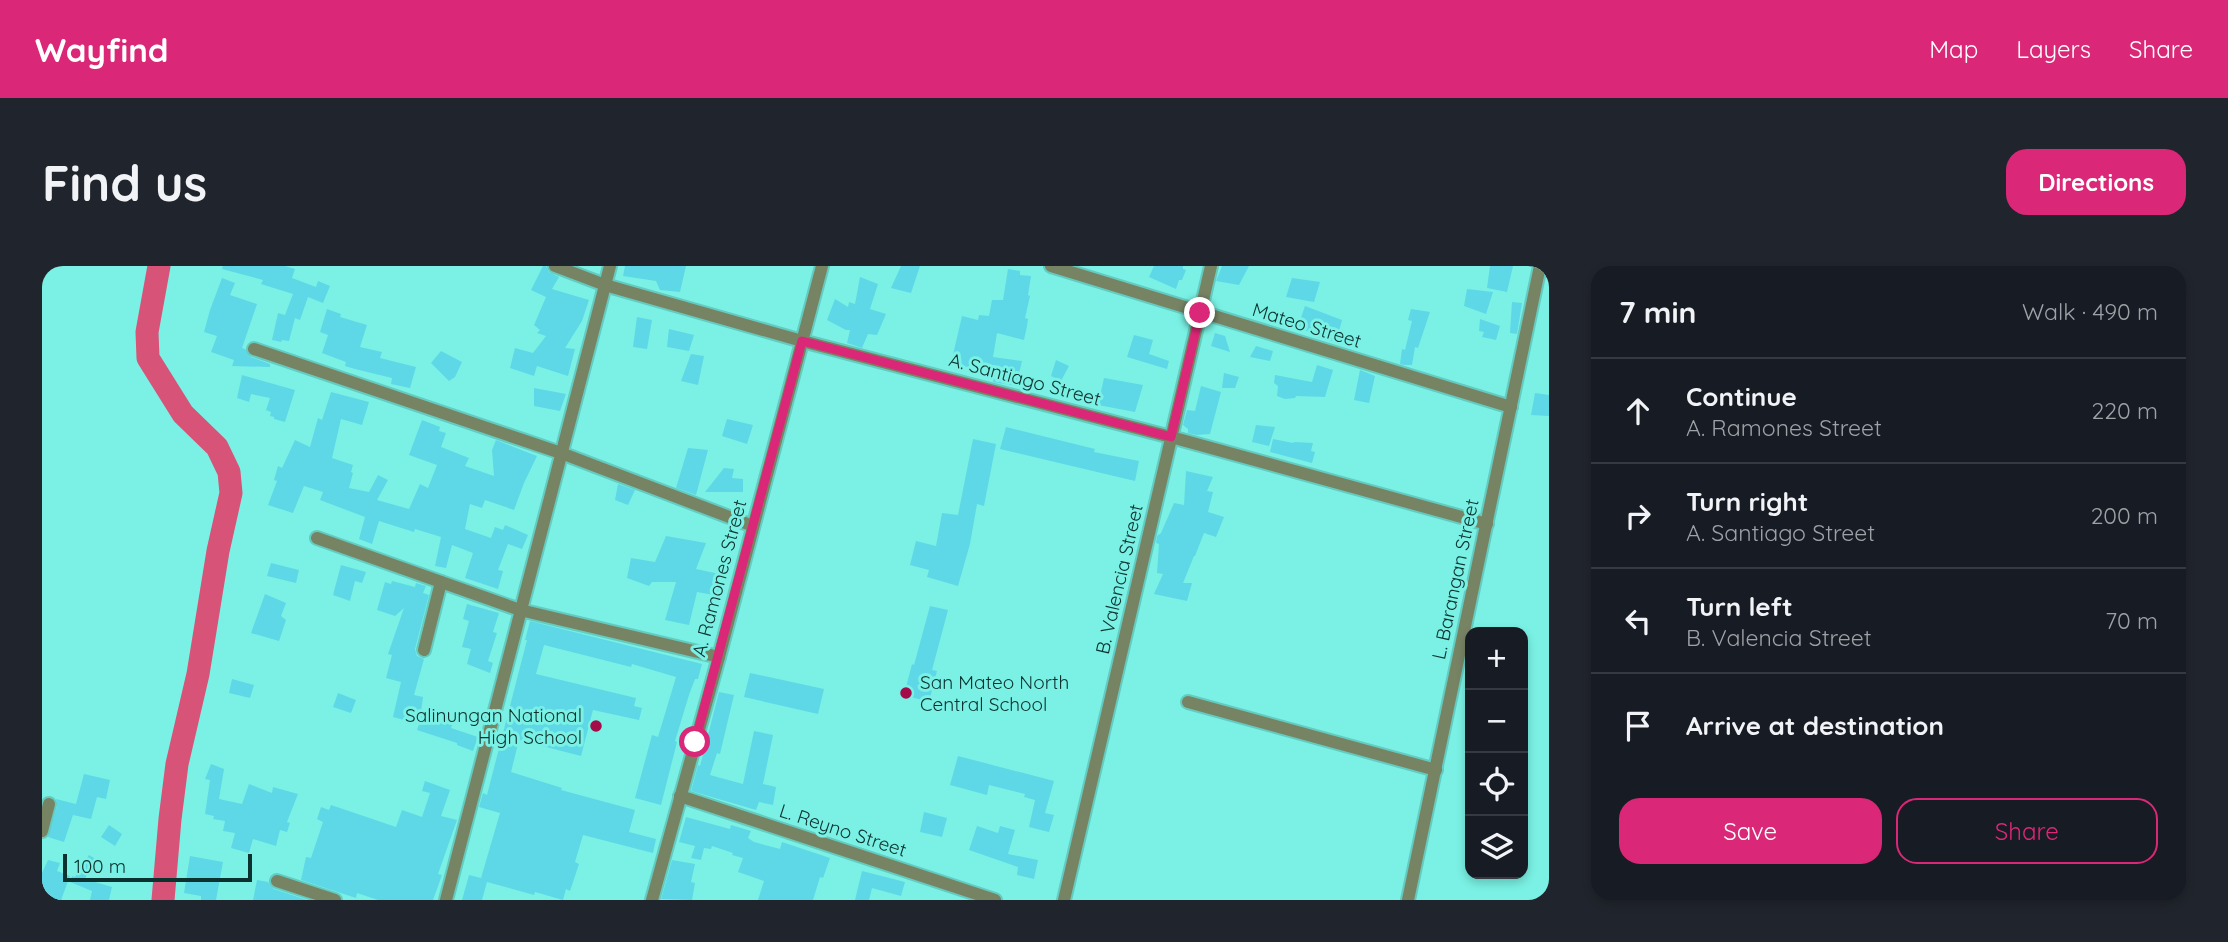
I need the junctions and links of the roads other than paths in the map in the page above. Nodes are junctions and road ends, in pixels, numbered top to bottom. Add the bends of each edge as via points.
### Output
1 (555, 266) edge
2 (610, 266) edge
3 (822, 266) edge
4 (1051, 266) edge
5 (1211, 266) edge
6 (1540, 266) edge
7 (605, 285) junction
8 (1200, 313) junction
9 (802, 341) junction
10 (254, 349) dead end
11 (1511, 407) junction
12 (1171, 437) junction
13 (561, 453) junction
14 (1487, 524) junction
15 (753, 526) junction
16 (317, 538) dead end
17 (441, 582) junction
18 (520, 610) junction
19 (424, 650) dead end
20 (719, 657) junction
21 (1188, 702) dead end
22 (1436, 770) junction
23 (680, 796) junction
24 (49, 804) dead end
25 (42, 831) edge
26 (277, 881) dead end
27 (335, 900) edge
28 (446, 900) edge
29 (652, 900) edge
30 (995, 900) edge
31 (1065, 900) edge
32 (1408, 900) edge

1 - 7 street, A. Santiago Street
2 - 7 street
3 - 9 street, A. Ramones Street
4 - 8 street, Mateo Street
5 - 8 street, B. Valencia Street
6 - 11 street, L. Barangan Street
7 - 9 street, A. Santiago Street
7 - 13 street
8 - 11 street, Mateo Street
8 - 12 street, B. Valencia Street
9 - 12 street, A. Santiago Street
9 - 15 street, A. Ramones Street
10 - 13 street
11 - 14 street, L. Barangan Street
12 - 14 street, A. Santiago Street
12 - 31 street, B. Valencia Street
13 - 15 street
13 - 18 street
14 - 22 street, L. Barangan Street
15 - 20 street, A. Ramones Street
16 - 17 street
17 - 18 street
17 - 19 street
18 - 20 street
18 - 28 street
20 - 23 street, A. Ramones Street
21 - 22 street
22 - 32 street, L. Barangan Street
23 - 29 street, A. Ramones Street
23 - 30 street, L. Reyno Street
24 - 25 street
26 - 27 street

